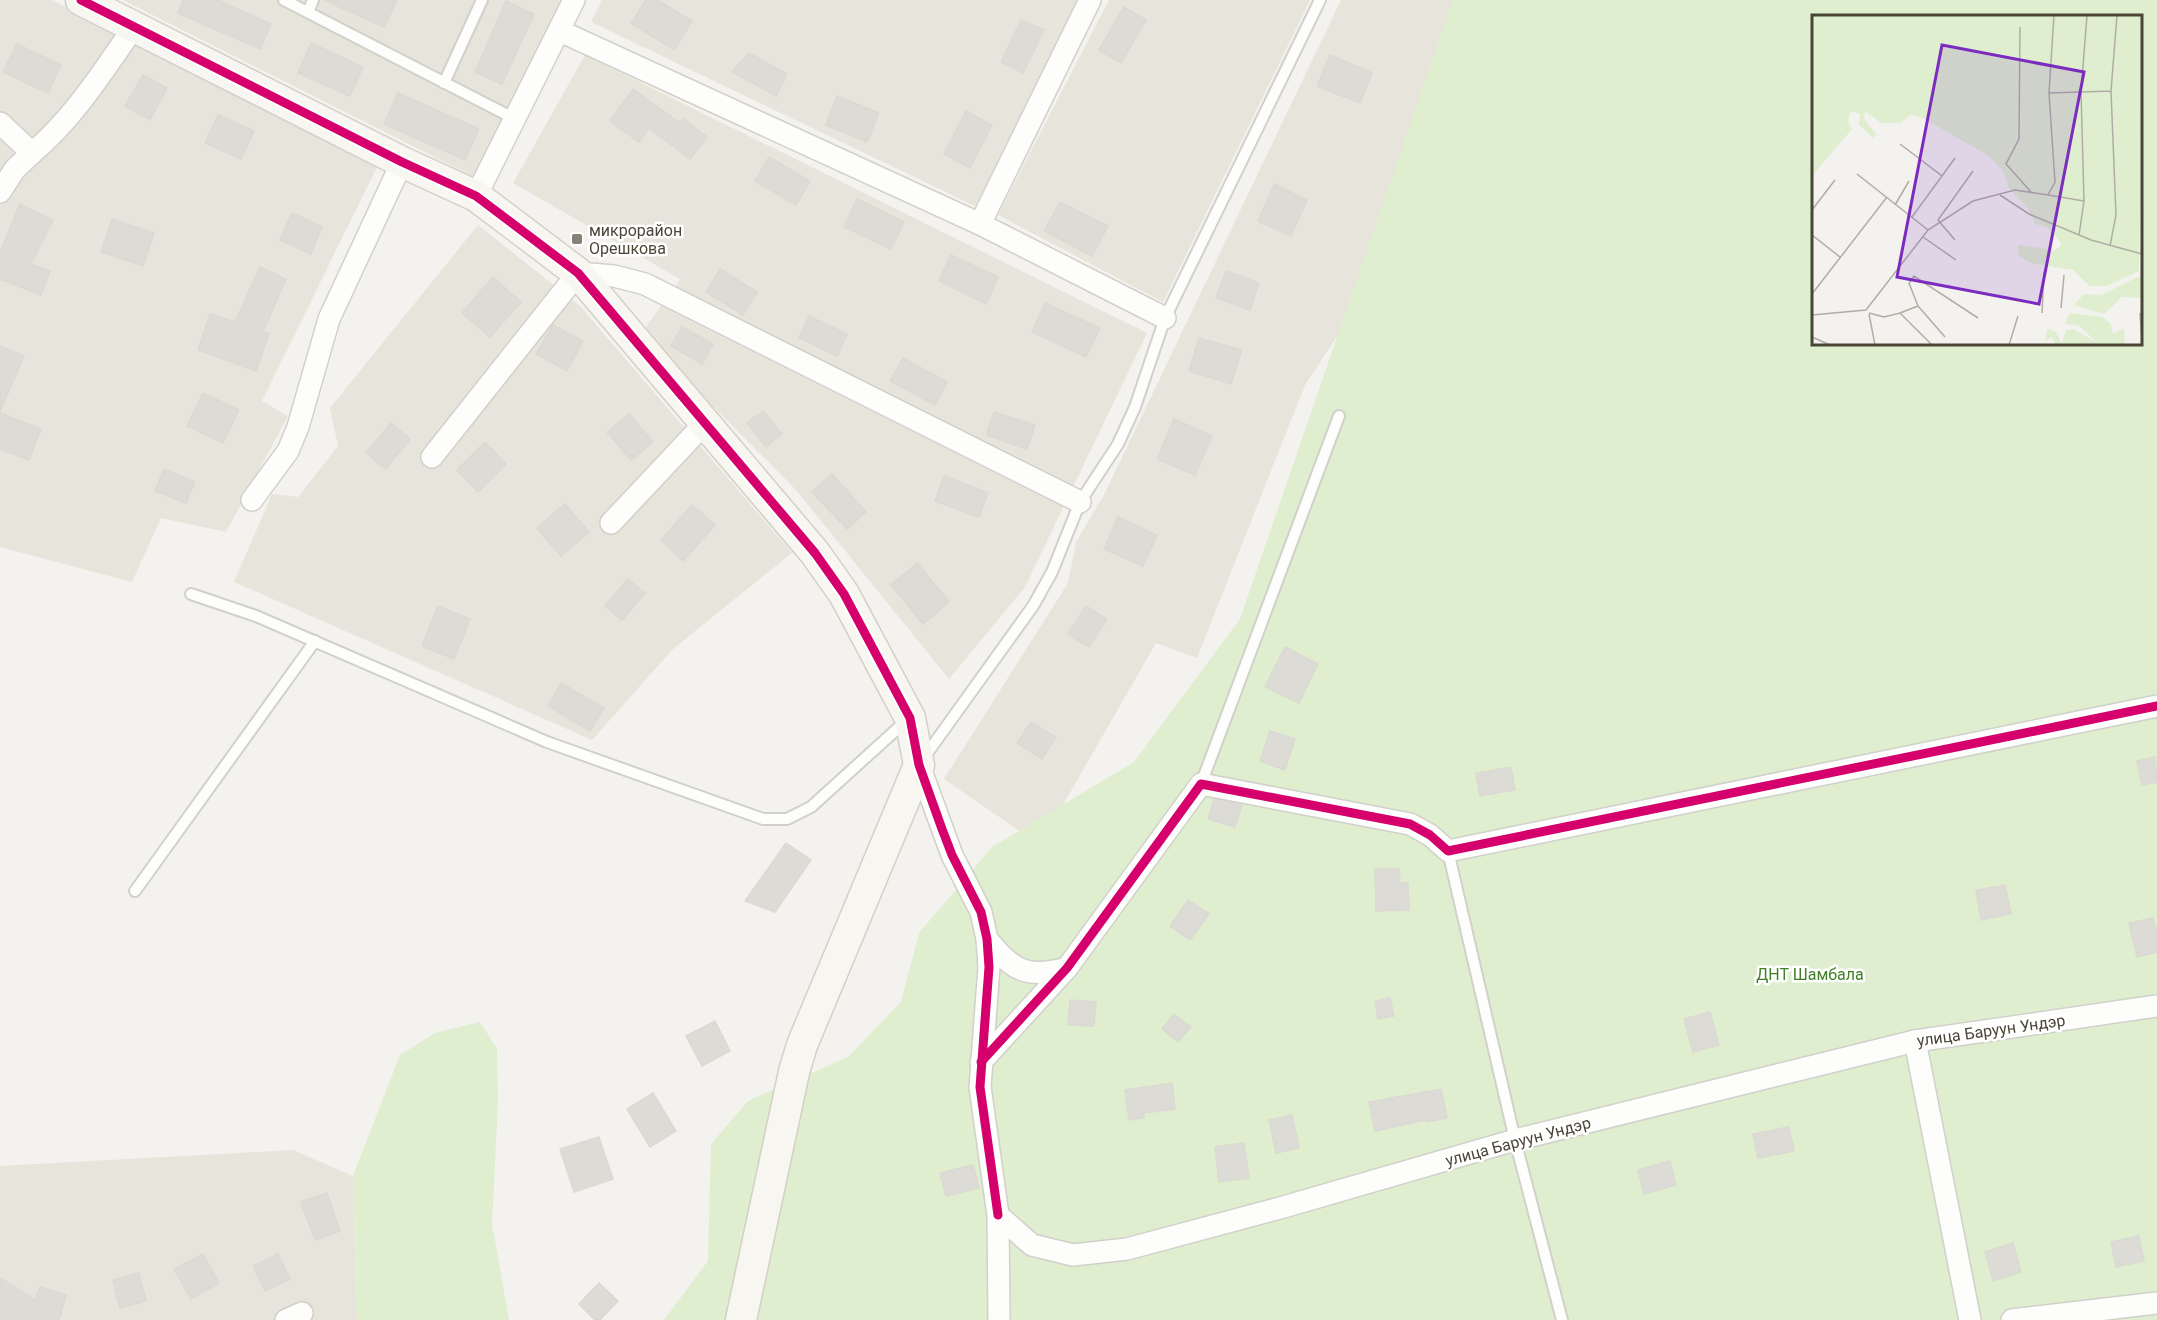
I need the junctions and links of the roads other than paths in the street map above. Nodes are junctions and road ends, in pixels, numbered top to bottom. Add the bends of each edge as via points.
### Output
1 (81, 0) edge
2 (284, 0) edge
3 (313, 0) edge
4 (482, 0) edge
5 (574, 0) edge
6 (1090, 0) edge
7 (1320, 0) edge
8 (308, 12) junction
9 (134, 27) junction
10 (560, 31) junction
11 (444, 83) junction
12 (515, 119) junction
13 (0, 123) edge
14 (33, 153) junction
15 (402, 162) junction
16 (0, 192) edge
17 (477, 196) junction
18 (980, 224) junction
19 (578, 273) junction
20 (1165, 318) junction
21 (1339, 416) dead end
22 (704, 424) junction
23 (432, 457) dead end
24 (252, 500) dead end
25 (1080, 501) junction
26 (611, 523) dead end
27 (190, 594) dead end
28 (315, 641) junction
29 (2157, 706) edge
30 (910, 718) junction
31 (919, 765) junction
32 (1201, 784) junction
33 (1448, 851) junction
34 (135, 891) dead end
35 (987, 939) junction
36 (1067, 968) junction
37 (2157, 1005) edge
38 (1915, 1041) junction
39 (981, 1062) junction
40 (1515, 1140) junction
41 (998, 1215) junction
42 (2157, 1303) edge
43 (741, 1320) edge
44 (999, 1320) edge
45 (1562, 1320) edge
46 (1970, 1320) edge
47 (2012, 1320) edge

1 - 9 street
2 - 8 lane
3 - 8 lane
4 - 11 lane
5 - 10 street
6 - 18 street
7 - 20 lane
8 - 11 lane
9 - 14 street via 69,118
9 - 15 street
10 - 12 street
10 - 18 street
11 - 12 lane
12 - 17 street
13 - 14 street
14 - 16 street via 15,169
15 - 17 street
15 - 24 street via 329,319 288,451
17 - 19 street
18 - 20 street
19 - 22 street
19 - 23 street
19 - 25 street via 645,284
20 - 25 lane via 1118,444
21 - 32 lane
22 - 26 street
22 - 30 street via 844,594
25 - 31 lane via 1052,572 1033,606
27 - 28 lane
28 - 30 lane via 547,742 763,819 786,819 811,807
28 - 34 lane
29 - 33 street
30 - 31 street
31 - 35 street via 952,855 981,912
31 - 43 street via 802,1045
32 - 33 street via 1410,825 1430,835
32 - 36 street
33 - 40 lane
35 - 36 street via 1002,958 1022,971 1045,974
35 - 39 street via 989,967
36 - 39 street
37 - 38 street, улица Баруун Ундэр
38 - 40 street, улица Баруун Ундэр
38 - 46 street
39 - 41 street via 980,1087
40 - 41 street, улица Баруун Ундэр via 1127,1249 1073,1255 1032,1245
40 - 45 lane
41 - 44 street
42 - 47 street

